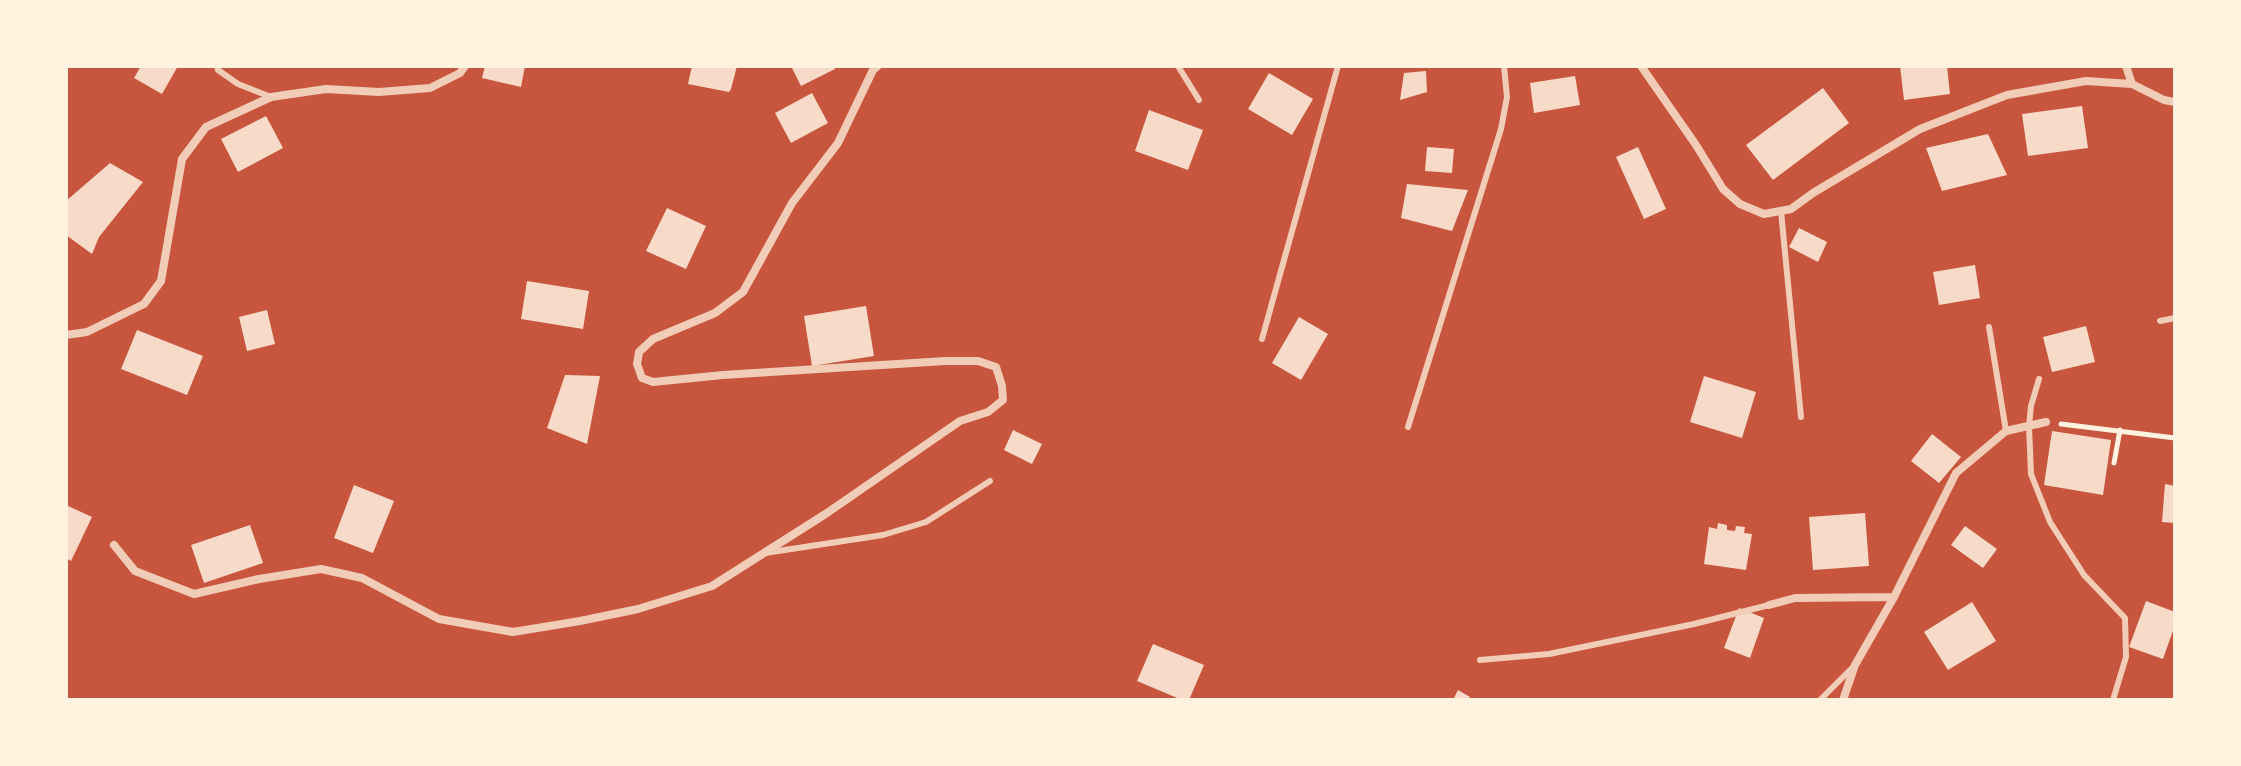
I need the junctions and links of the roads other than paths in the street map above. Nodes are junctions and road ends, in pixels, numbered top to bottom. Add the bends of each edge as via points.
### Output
1 (217, 66) edge
2 (465, 66) edge
3 (878, 66) edge
4 (1178, 66) edge
5 (1338, 66) edge
6 (1504, 66) edge
7 (1641, 66) edge
8 (2126, 66) edge
9 (2132, 84) junction
10 (271, 97) junction
11 (1199, 100) dead end
12 (2175, 102) edge
13 (1781, 211) junction
14 (2175, 318) edge
15 (2160, 321) dead end
16 (1989, 327) dead end
17 (66, 335) edge
18 (1262, 339) dead end
19 (2039, 379) dead end
20 (1801, 417) dead end
21 (2046, 422) road end
22 (2029, 426) junction
23 (1408, 427) dead end
24 (2006, 431) junction
25 (990, 481) dead end
26 (114, 545) dead end
27 (763, 554) junction
28 (1894, 597) junction
29 (1769, 605) joint
30 (1480, 660) dead end
31 (1855, 665) junction
32 (1820, 700) edge
33 (1843, 700) edge
34 (2113, 700) edge

1 - 10 lane via 238,84
2 - 10 street via 430,88 326,89
3 - 27 street via 838,143 792,203 743,292 715,313 653,339 639,352 642,378 653,382 978,361 996,367 1003,400 988,412 960,421
4 - 11 lane
5 - 18 lane
6 - 23 lane via 1507,97 1501,129
7 - 13 street via 1723,189 1764,214
8 - 9 street
9 - 12 street
9 - 13 street via 2086,81 2007,95 1920,129
10 - 17 street via 206,127 182,159 161,281 144,304 87,332
13 - 20 lane
14 - 15 lane
16 - 24 lane
19 - 22 lane
21 - 22 street
22 - 24 street
22 - 34 lane via 2031,474 2050,522 2084,575 2125,618 2126,657
24 - 28 street via 1956,473
25 - 27 lane via 926,522 883,535
26 - 27 street via 135,571 194,594 321,569 362,578 439,619 513,632 638,609 712,586
28 - 29 street via 1795,598
28 - 31 street
29 - 30 lane via 1549,654
31 - 32 lane
31 - 33 street

